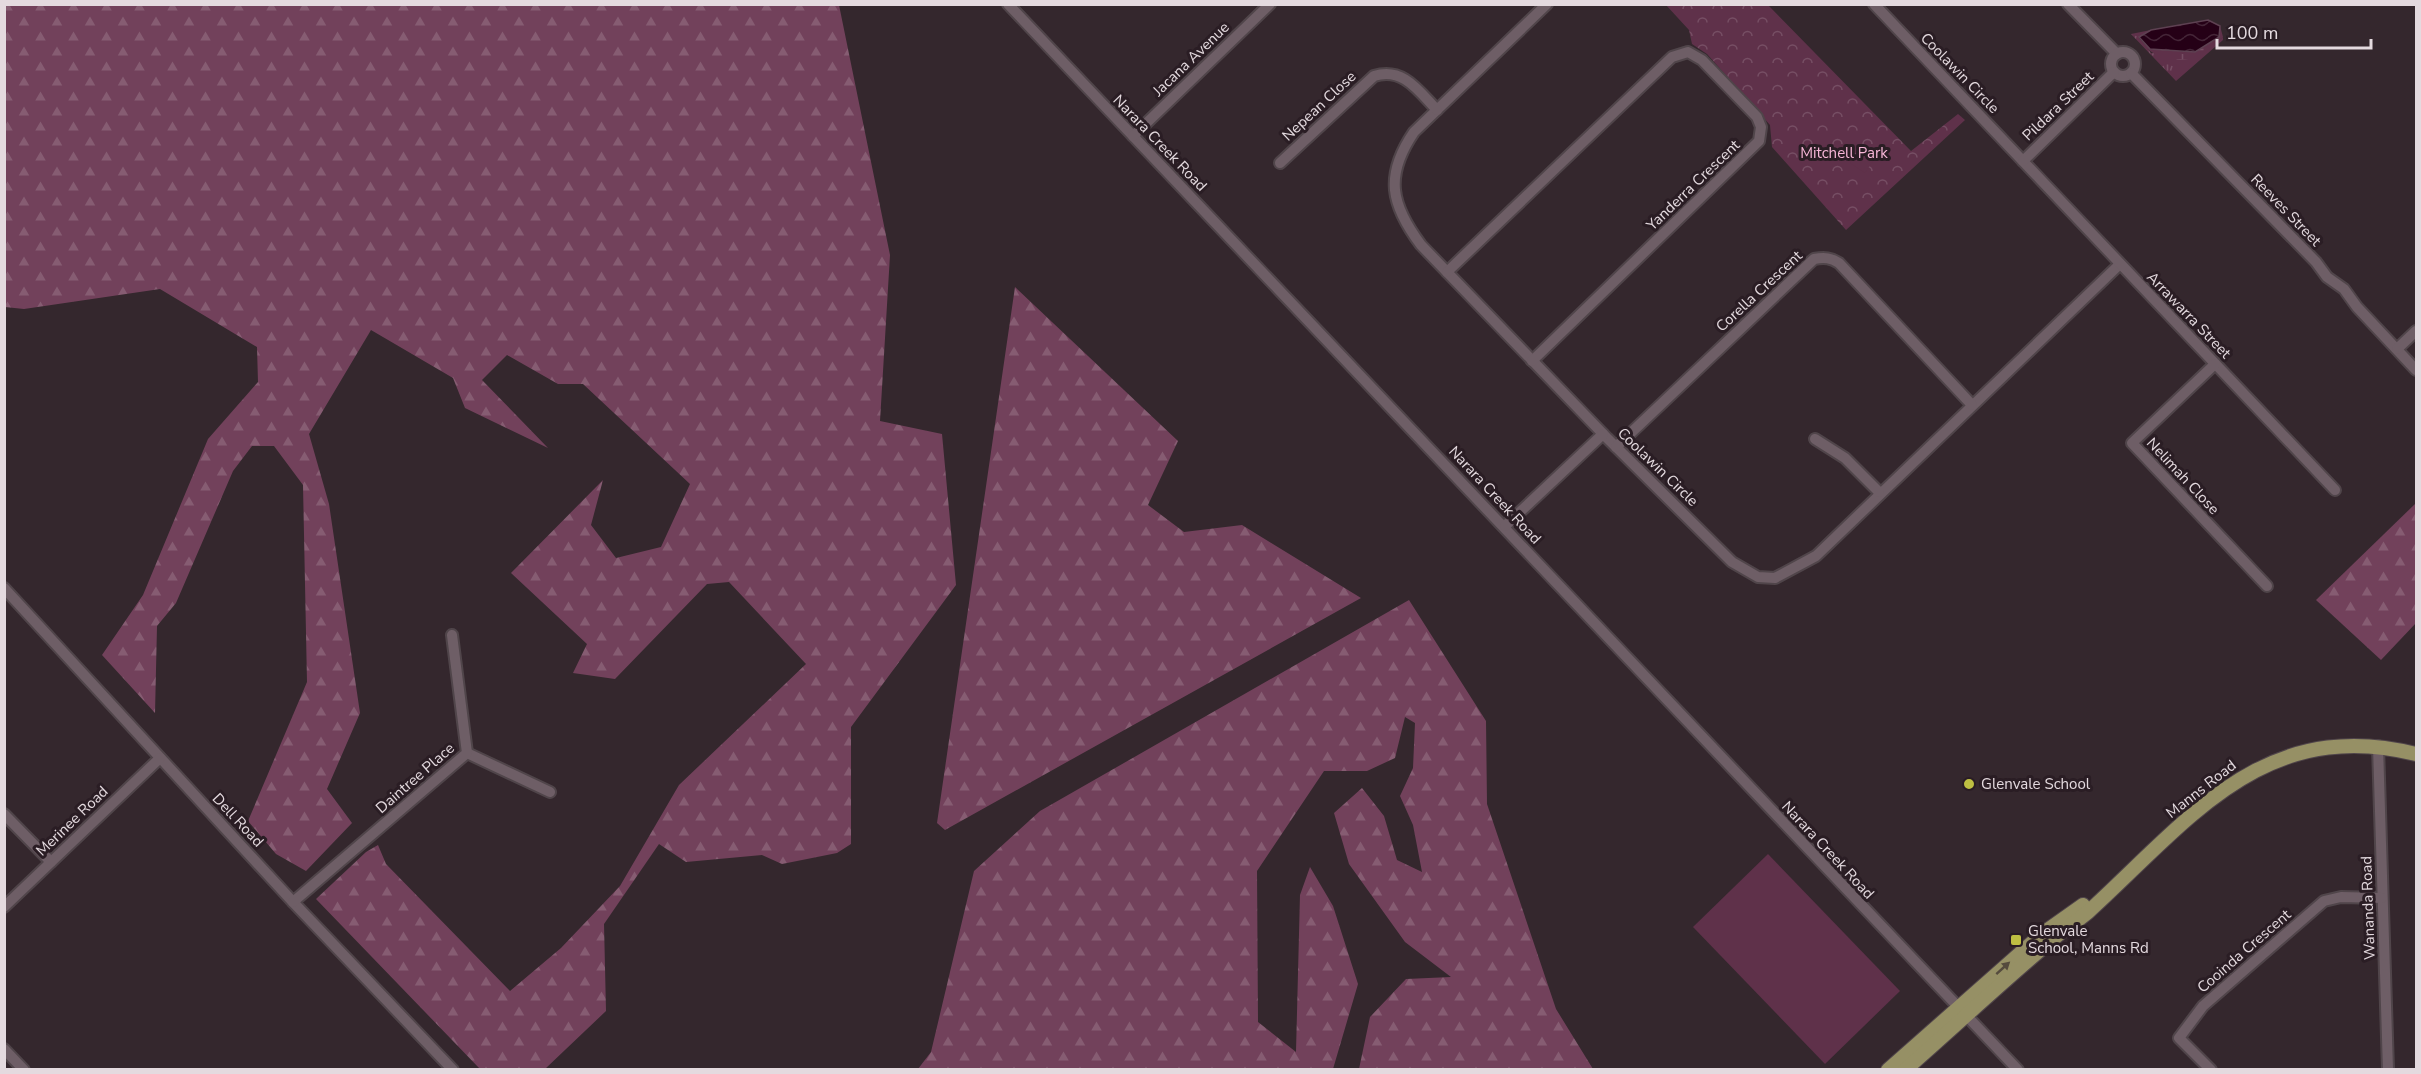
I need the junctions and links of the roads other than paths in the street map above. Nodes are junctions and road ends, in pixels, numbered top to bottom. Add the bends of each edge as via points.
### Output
1 (1008, 4) edge
2 (1270, 4) edge
3 (1547, 4) edge
4 (1874, 4) edge
5 (2068, 4) edge
6 (2117, 54) junction
7 (2114, 72) junction
8 (2132, 73) junction
9 (1437, 110) junction
10 (1133, 136) junction
11 (2023, 161) junction
12 (1280, 163) dead end
13 (2120, 264) junction
14 (1447, 272) junction
15 (2416, 331) edge
16 (2397, 350) junction
17 (1532, 361) junction
18 (2215, 364) junction
19 (2416, 370) edge
20 (1972, 405) junction
21 (1603, 434) junction
22 (1815, 439) dead end
23 (1616, 447) junction
24 (2335, 490) dead end
25 (1879, 492) junction
26 (1505, 526) junction
27 (2266, 586) dead end
28 (4, 588) edge
29 (452, 635) dead end
30 (2378, 746) junction
31 (467, 753) junction
32 (2416, 754) edge
33 (160, 758) junction
34 (550, 792) dead end
35 (4, 814) edge
36 (51, 862) junction
37 (2382, 898) junction
38 (293, 902) junction
39 (4, 907) edge
40 (1964, 1011) junction
41 (4, 1049) edge
42 (24, 1070) edge
43 (453, 1070) edge
44 (1888, 1070) edge
45 (1905, 1070) edge
46 (2018, 1070) edge
47 (2211, 1070) edge
48 (2388, 1070) edge

1 - 10 street, Narara Creek Road
2 - 10 street, Jacana Avenue
3 - 9 street, Coolawin Circle
4 - 11 street, Coolawin Circle
5 - 6 street
6 - 7 street via 2112,61
6 - 8 street via 2124,52 2134,58
7 - 8 street via 2121,76
7 - 11 street, Pildara Street
8 - 16 street, Reeves Street via 2327,277 2344,290
9 - 12 street, Nepean Close via 1411,83 1398,74 1385,72 1374,76
9 - 14 street, Coolawin Circle via 1405,145 1394,175 1394,193 1408,228
10 - 26 street, Narara Creek Road
11 - 13 street, Arrawarra Street
13 - 18 street, Arrawarra Street
13 - 20 street, Coolawin Circle
14 - 17 street, Coolawin Circle
14 - 17 street, Yanderra Crescent via 1672,57 1688,52 1702,60 1756,117 1761,127 1759,141
15 - 16 street
16 - 19 street, Reeves Street
17 - 21 street, Coolawin Circle
18 - 24 street, Arrawarra Street
18 - 27 street, Nelimah Close via 2132,443
20 - 23 street, Corella Crescent via 1839,263 1822,257 1814,259
20 - 25 street, Coolawin Circle
21 - 23 street, Coolawin Circle
21 - 26 street
22 - 25 street via 1845,458
23 - 25 street, Coolawin Circle via 1732,562 1758,577 1775,578 1816,556
26 - 40 street, Narara Creek Road via 1873,920
28 - 33 street, Dell Road
29 - 31 street, Daintree Place
30 - 32 main road, Manns Road
30 - 37 street, Wananda Road
30 - 40 main road, Manns Road via 2309,750 2254,770 2219,793 2125,875 2042,934
31 - 34 street
31 - 38 street, Daintree Place
33 - 36 street, Merinee Road
33 - 38 street, Dell Road
35 - 36 street
36 - 39 street, Merinee Road
37 - 47 street, Cooinda Crescent via 2341,897 2324,901 2203,1006 2179,1038
37 - 48 street, Wananda Road
38 - 43 street, Dell Road
40 - 44 main road, Manns Road
40 - 45 main road, Manns Road
40 - 46 street, Narara Creek Road
41 - 42 street

